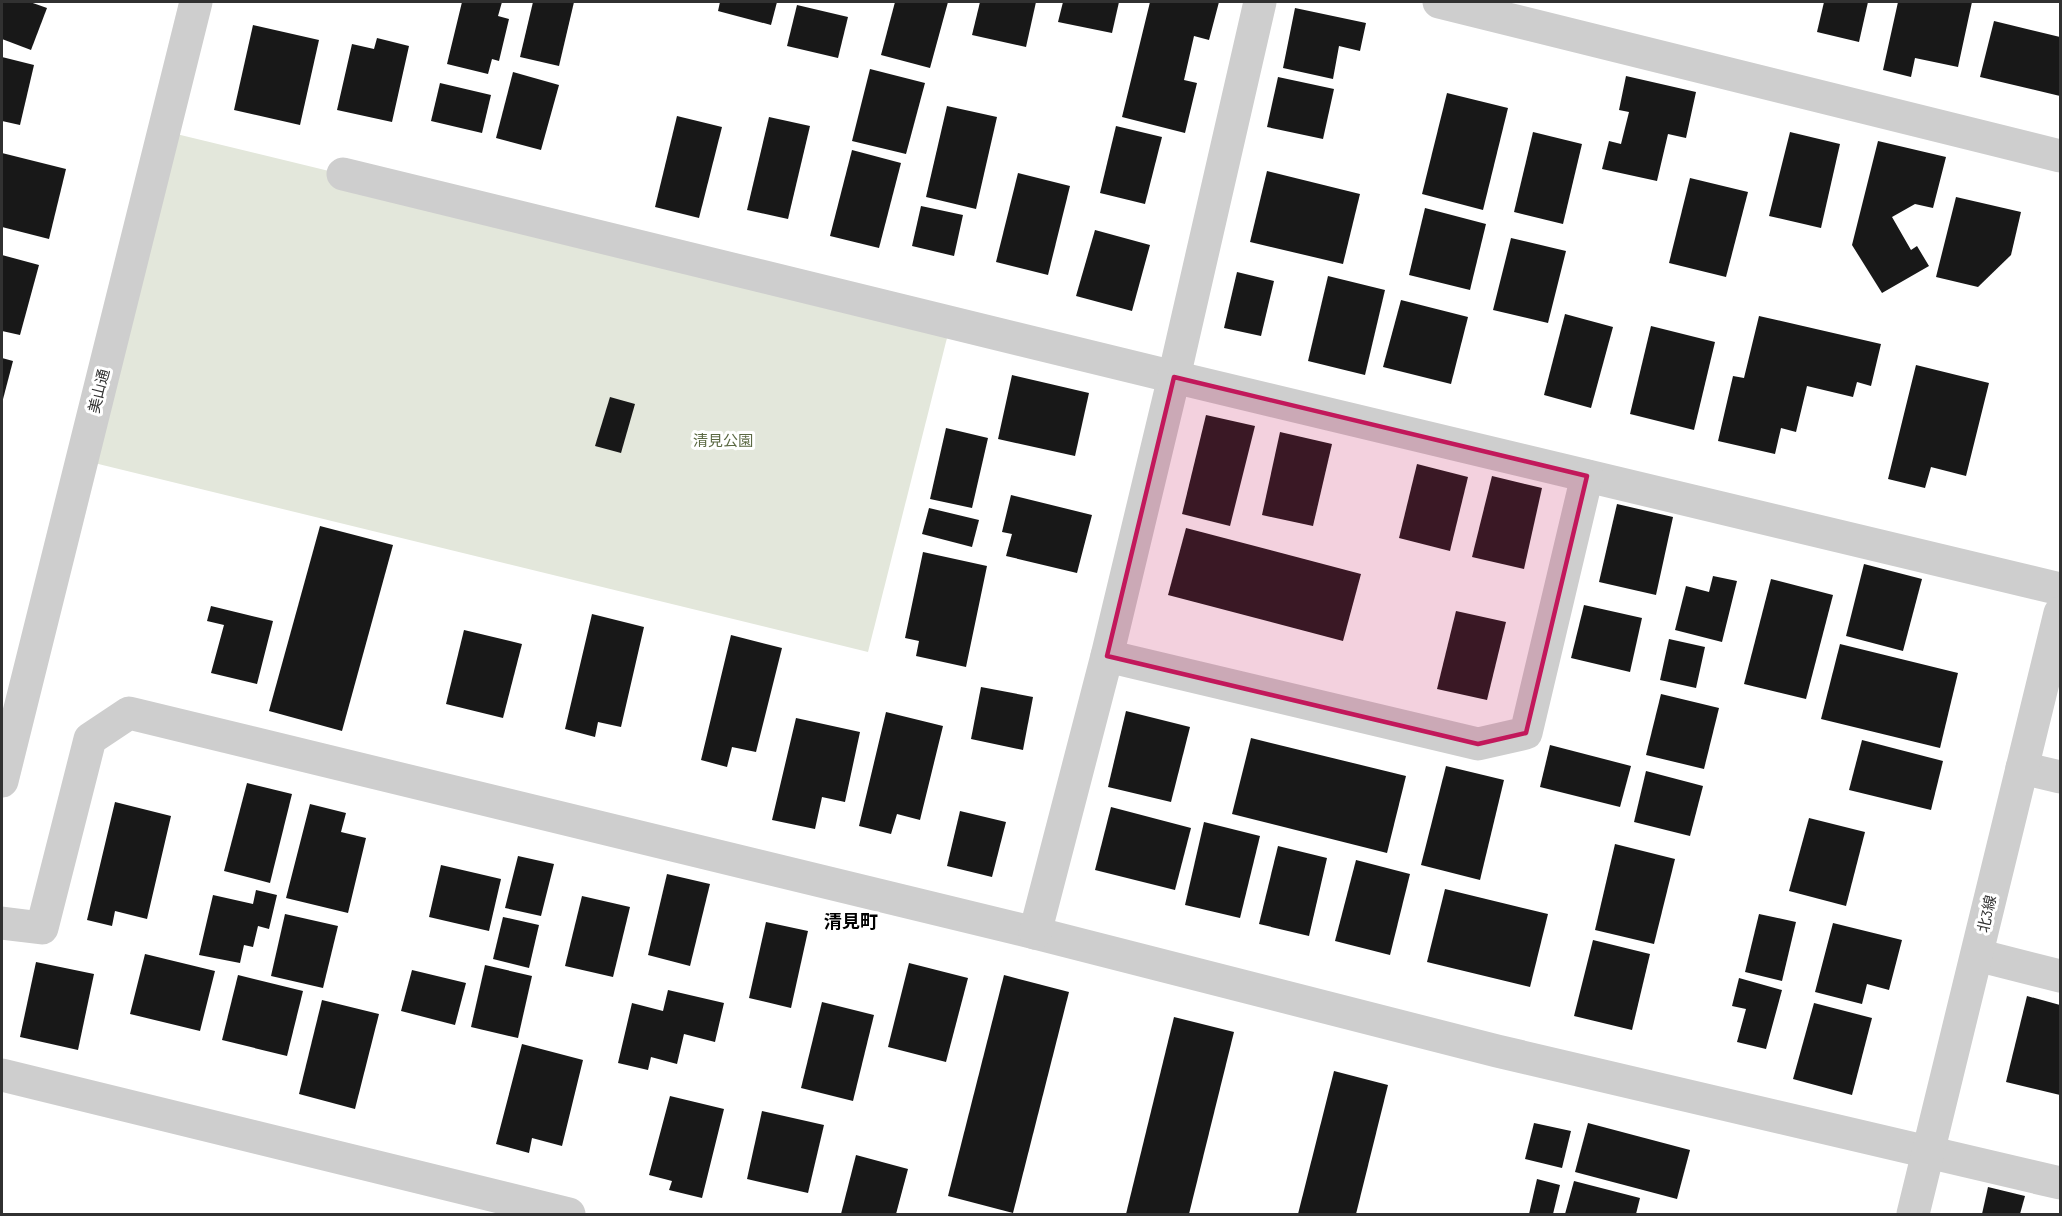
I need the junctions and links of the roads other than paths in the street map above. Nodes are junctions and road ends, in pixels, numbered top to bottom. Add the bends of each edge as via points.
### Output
1 (196, 2) edge
2 (1260, 2) edge
3 (1439, 2) edge
4 (2061, 156) edge
5 (343, 174) dead end
6 (1174, 377) junction
7 (1587, 476) junction
8 (2061, 589) edge
9 (2061, 613) edge
10 (1107, 656) junction
11 (13, 688) edge
12 (2022, 768) junction
13 (2061, 777) edge
14 (2, 781) edge
15 (2, 923) edge
16 (1035, 933) junction
17 (1977, 955) junction
18 (2061, 976) edge
19 (2, 1075) edge
20 (1928, 1151) junction
21 (2061, 1183) edge
22 (569, 1215) edge
23 (1913, 1215) edge

1 - 11 street, 美山通
2 - 6 street
3 - 4 street
5 - 6 street
6 - 7 street
6 - 10 street
7 - 8 street
7 - 10 street via 1526,733 1478,744
9 - 12 street, 北3線
10 - 16 street
11 - 14 street, 美山通
12 - 13 street
12 - 17 street, 北3線
15 - 16 street via 42,928 90,739 129,713
16 - 20 street via 1497,1051
17 - 18 street
17 - 20 street, 北3線
19 - 22 street
20 - 21 street
20 - 23 street, 北3線

